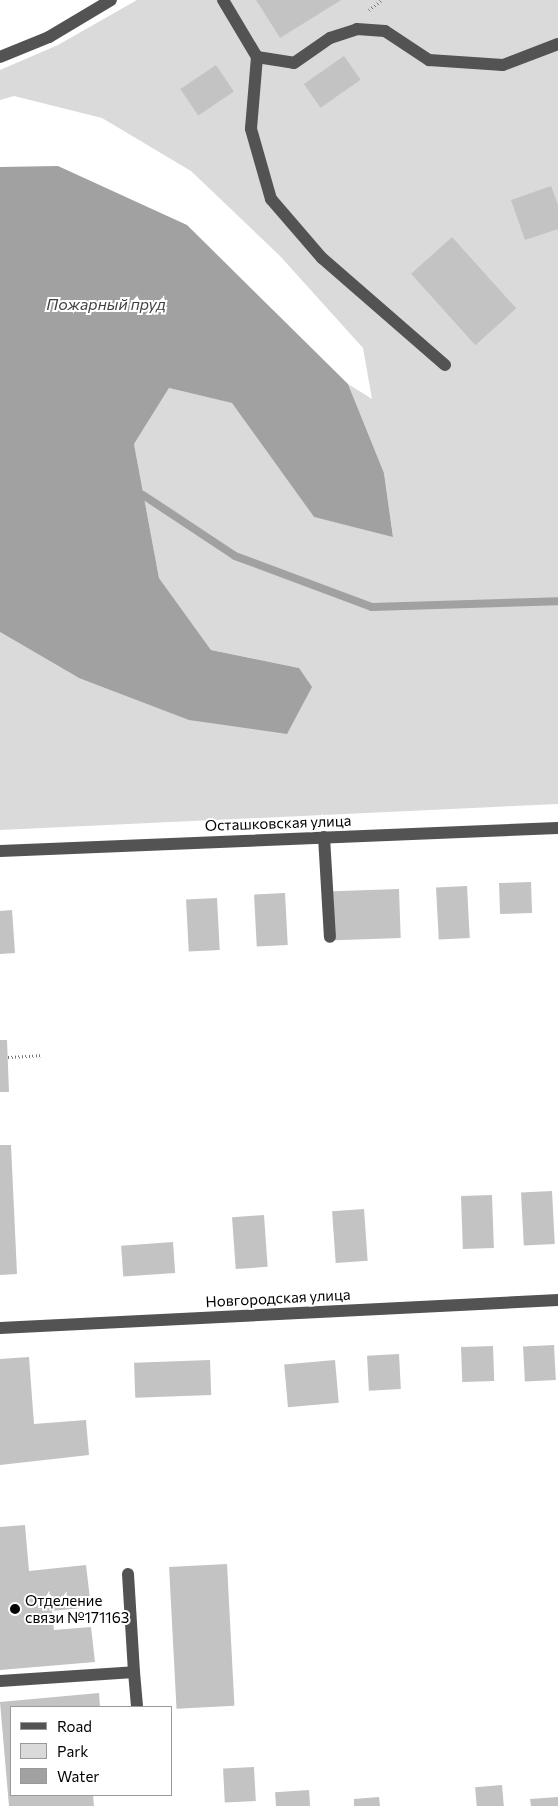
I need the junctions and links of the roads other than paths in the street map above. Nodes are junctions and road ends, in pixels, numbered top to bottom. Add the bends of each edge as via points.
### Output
1 (111, 0) edge
2 (223, 0) edge
3 (558, 44) edge
4 (0, 57) edge
5 (258, 57) junction
6 (445, 364) dead end
7 (558, 828) edge
8 (324, 837) junction
9 (0, 851) edge
10 (330, 936) dead end
11 (558, 1300) edge
12 (0, 1328) edge
13 (128, 1574) dead end
14 (134, 1672) junction
15 (0, 1681) edge
16 (137, 1706) edge

1 - 4 street via 49,37
2 - 5 street
3 - 5 street via 503,65 429,60 385,31 357,29 330,38 294,63
5 - 6 street via 251,129 271,199 322,258
7 - 8 street, Осташковская улица
8 - 9 street, Осташковская улица
8 - 10 street
11 - 12 street, Новгородская улица
13 - 14 street
14 - 15 street
14 - 16 street

